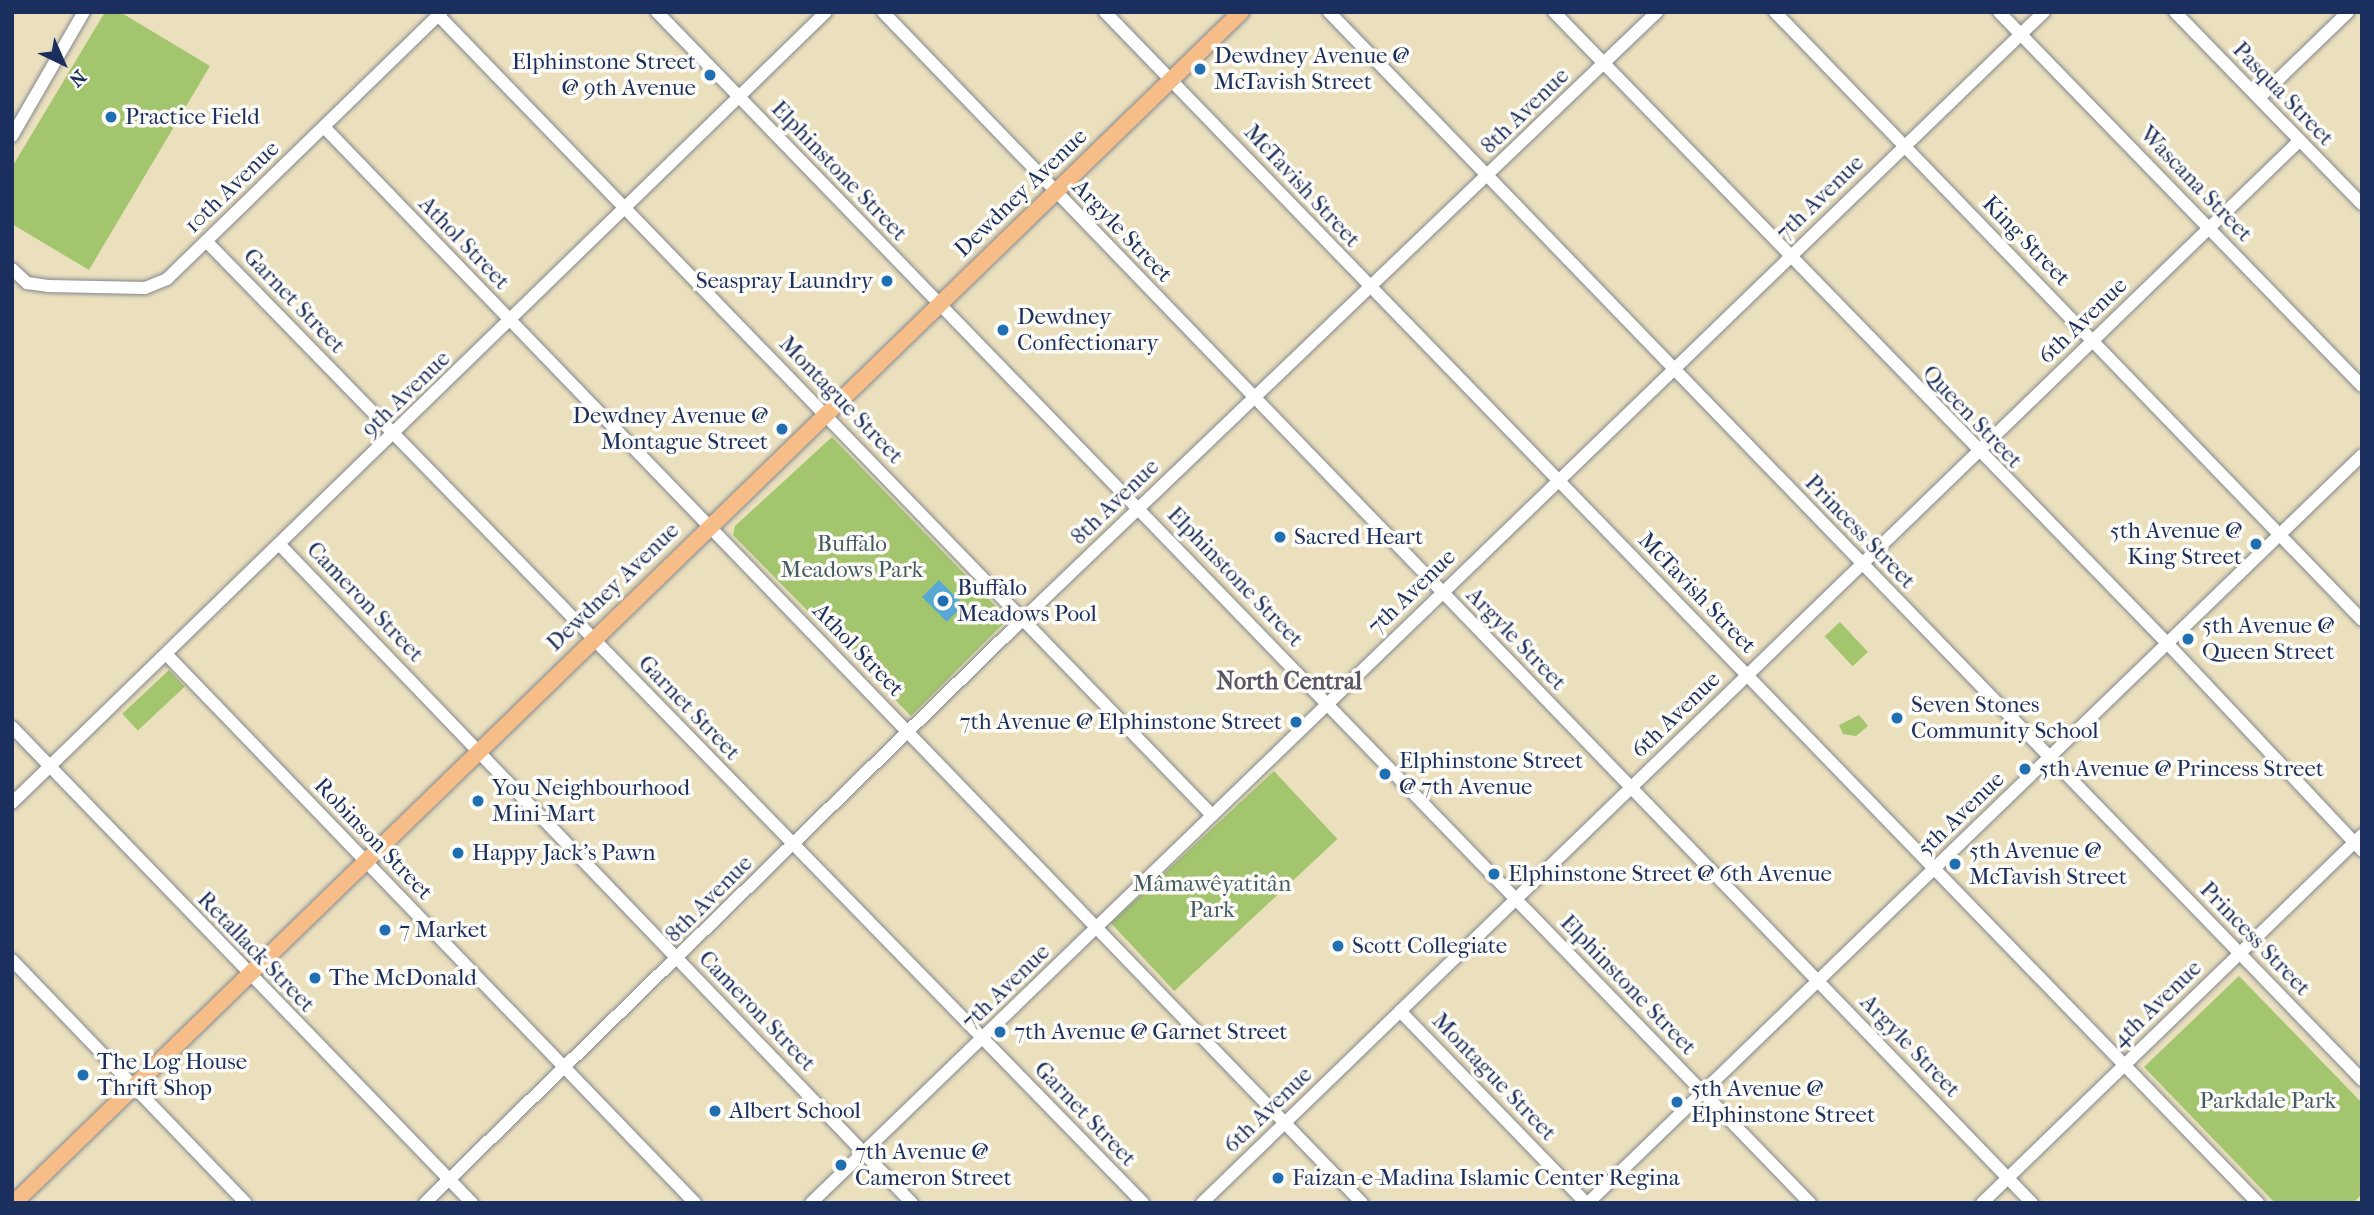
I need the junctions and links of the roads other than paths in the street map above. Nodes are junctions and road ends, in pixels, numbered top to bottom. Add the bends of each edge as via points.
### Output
1 (84, 12) edge
2 (657, 12) edge
3 (827, 12) edge
4 (883, 12) edge
5 (1105, 12) edge
6 (1241, 12) edge
7 (1329, 12) edge
8 (1554, 12) edge
9 (1657, 12) edge
10 (1775, 12) edge
11 (1999, 12) edge
12 (2044, 12) edge
13 (2175, 12) edge
14 (2348, 12) edge
15 (441, 14) edge
16 (2019, 33) junction
17 (1604, 64) junction
18 (1171, 79) junction
19 (739, 97) junction
20 (2259, 98) junction
21 (324, 127) junction
22 (12, 136) edge
23 (2299, 141) junction
24 (1905, 145) junction
25 (1488, 176) junction
26 (1055, 192) junction
27 (2362, 204) edge
28 (625, 210) junction
29 (2210, 228) junction
30 (206, 241) junction
31 (1788, 257) junction
32 (12, 269) edge
33 (1370, 289) junction
34 (939, 304) junction
35 (511, 322) junction
36 (2093, 341) junction
37 (1673, 368) junction
38 (2362, 386) edge
39 (1255, 398) junction
40 (824, 413) junction
41 (394, 435) junction
42 (1977, 453) junction
43 (2362, 455) edge
44 (1558, 479) junction
45 (1139, 509) junction
46 (708, 526) junction
47 (2279, 536) junction
48 (281, 546) junction
49 (1862, 564) junction
50 (1442, 592) junction
51 (1022, 620) junction
52 (2362, 620) edge
53 (592, 638) junction
54 (2167, 643) junction
55 (167, 655) junction
56 (1747, 676) junction
57 (1328, 702) junction
58 (12, 727) edge
59 (908, 733) junction
60 (477, 750) junction
61 (2047, 758) junction
62 (50, 766) junction
63 (1631, 788) junction
64 (12, 803) edge
65 (1212, 815) junction
66 (2359, 843) edge
67 (794, 844) junction
68 (365, 860) junction
69 (1935, 869) junction
70 (1516, 899) junction
71 (1096, 929) junction
72 (2240, 952) junction
73 (678, 959) junction
74 (12, 960) edge
75 (248, 974) junction
76 (1818, 981) junction
77 (1400, 1011) junction
78 (982, 1039) junction
79 (2125, 1064) junction
80 (563, 1069) junction
81 (2362, 1080) edge
82 (133, 1085) junction
83 (1702, 1091) junction
84 (1285, 1123) junction
85 (864, 1153) junction
86 (2008, 1178) junction
87 (450, 1180) junction
88 (17, 1198) edge
89 (246, 1203) edge
90 (425, 1203) edge
91 (472, 1203) edge
92 (695, 1203) edge
93 (811, 1203) edge
94 (912, 1203) edge
95 (1143, 1203) edge
96 (1202, 1203) edge
97 (1363, 1203) edge
98 (1587, 1203) edge
99 (1810, 1203) edge
100 (1982, 1203) edge
101 (2032, 1203) edge
102 (2259, 1203) edge

1 - 22 street
2 - 19 street, Elphinstone Street
3 - 19 street, 9th Avenue
4 - 26 street, Argyle Street
5 - 18 street, McTavish Street
6 - 18 main road, Dewdney Avenue
7 - 25 street, Princess Street
8 - 17 street, Queen Street
9 - 17 street, 8th Avenue
10 - 24 street, King Street
11 - 16 street, Wascana Street
12 - 16 street, 7th Avenue
13 - 20 street, Pasqua Street
14 - 20 street
15 - 21 street, 10th Avenue
15 - 28 street, Montague Street
16 - 24 street, 7th Avenue
16 - 29 street, Wascana Street
17 - 25 street, 8th Avenue
17 - 31 street, Queen Street
18 - 26 main road, Dewdney Avenue
18 - 33 street, McTavish Street
19 - 28 street, 9th Avenue
19 - 34 street, Elphinstone Street
20 - 23 street, Pasqua Street
21 - 30 street, 10th Avenue
21 - 35 street, Athol Street
23 - 27 street, Pasqua Street
23 - 29 street, 6th Avenue
24 - 31 street, 7th Avenue
24 - 36 street, King Street
25 - 33 street, 8th Avenue
25 - 37 street, Princess Street
26 - 34 main road, Dewdney Avenue
26 - 39 street, Argyle Street
28 - 35 street, 9th Avenue
28 - 40 street, Montague Street
29 - 36 street, 6th Avenue
29 - 38 street, Wascana Street
30 - 32 street, 10th Avenue via 167,279 145,288 27,283
30 - 41 street, Garnet Street
31 - 37 street, 7th Avenue
31 - 42 street, Queen Street
33 - 39 street, 8th Avenue
33 - 44 street, McTavish Street
34 - 40 main road, Dewdney Avenue
34 - 45 street, Elphinstone Street
35 - 41 street, 9th Avenue
35 - 46 street, Athol Street
36 - 42 street, 6th Avenue
36 - 47 street, King Street
37 - 44 street, 7th Avenue
37 - 49 street, Princess Street
39 - 45 street, 8th Avenue
39 - 50 street, Argyle Street
40 - 46 main road, Dewdney Avenue
40 - 51 street, Montague Street
41 - 48 street, 9th Avenue
41 - 53 street, Garnet Street
42 - 49 street, 6th Avenue
42 - 54 street, Queen Street
43 - 47 street, 5th Avenue
44 - 50 street, 7th Avenue
44 - 56 street, McTavish Street
45 - 51 street, 8th Avenue
45 - 57 street, Elphinstone Street
46 - 53 main road, Dewdney Avenue
46 - 59 street, Athol Street
47 - 52 street, King Street
47 - 54 street, 5th Avenue
48 - 55 street, 9th Avenue
48 - 60 street, Cameron Street
49 - 56 street, 6th Avenue
49 - 61 street, Princess Street
50 - 57 street, 7th Avenue
50 - 63 street, Argyle Street
51 - 59 street, 8th Avenue
51 - 65 street, Montague Street
53 - 60 main road, Dewdney Avenue
53 - 67 street, Garnet Street
54 - 61 street, 5th Avenue
54 - 66 street, Queen Street
55 - 62 street, 9th Avenue
55 - 68 street, Robinson Street
56 - 63 street, 6th Avenue
56 - 69 street, McTavish Street
57 - 65 street, 7th Avenue
57 - 70 street, Elphinstone Street
58 - 62 street, Retallack Street
59 - 67 street, 8th Avenue
59 - 71 street, Athol Street
60 - 68 main road, Dewdney Avenue
60 - 73 street, Cameron Street
61 - 69 street, 5th Avenue
61 - 72 street, Princess Street
62 - 64 street, 9th Avenue
62 - 75 street, Retallack Street
63 - 70 street, 6th Avenue
63 - 76 street, Argyle Street
65 - 71 street, 7th Avenue
66 - 72 street, 4th Avenue
67 - 73 street, 8th Avenue
67 - 78 street, Garnet Street
68 - 75 main road, Dewdney Avenue
68 - 80 street, Robinson Street
69 - 76 street, 5th Avenue
69 - 79 street, McTavish Street
70 - 77 street, 6th Avenue
70 - 83 street, Elphinstone Street
71 - 78 street, 7th Avenue
71 - 84 street, Athol Street
72 - 79 street, 4th Avenue
72 - 81 street, Princess Street
73 - 80 street, 8th Avenue
73 - 85 street, Cameron Street
74 - 82 street
75 - 82 main road, Dewdney Avenue
75 - 87 street, Retallack Street
76 - 83 street, 5th Avenue
76 - 86 street, Argyle Street
77 - 84 street, 6th Avenue
77 - 98 street, Montague Street
78 - 85 street, 7th Avenue
78 - 95 street, Garnet Street
79 - 86 street, 4th Avenue
79 - 102 street, McTavish Street
80 - 87 street, 8th Avenue
80 - 92 street, Robinson Street
82 - 88 main road, Dewdney Avenue
82 - 89 street
83 - 98 street, 5th Avenue
83 - 99 street, Elphinstone Street
84 - 96 street, 6th Avenue
84 - 97 street, Athol Street
85 - 93 street, 7th Avenue
85 - 94 street, Cameron Street
86 - 100 street, 4th Avenue
86 - 101 street, Argyle Street
87 - 90 street, 8th Avenue
87 - 91 street, Retallack Street

